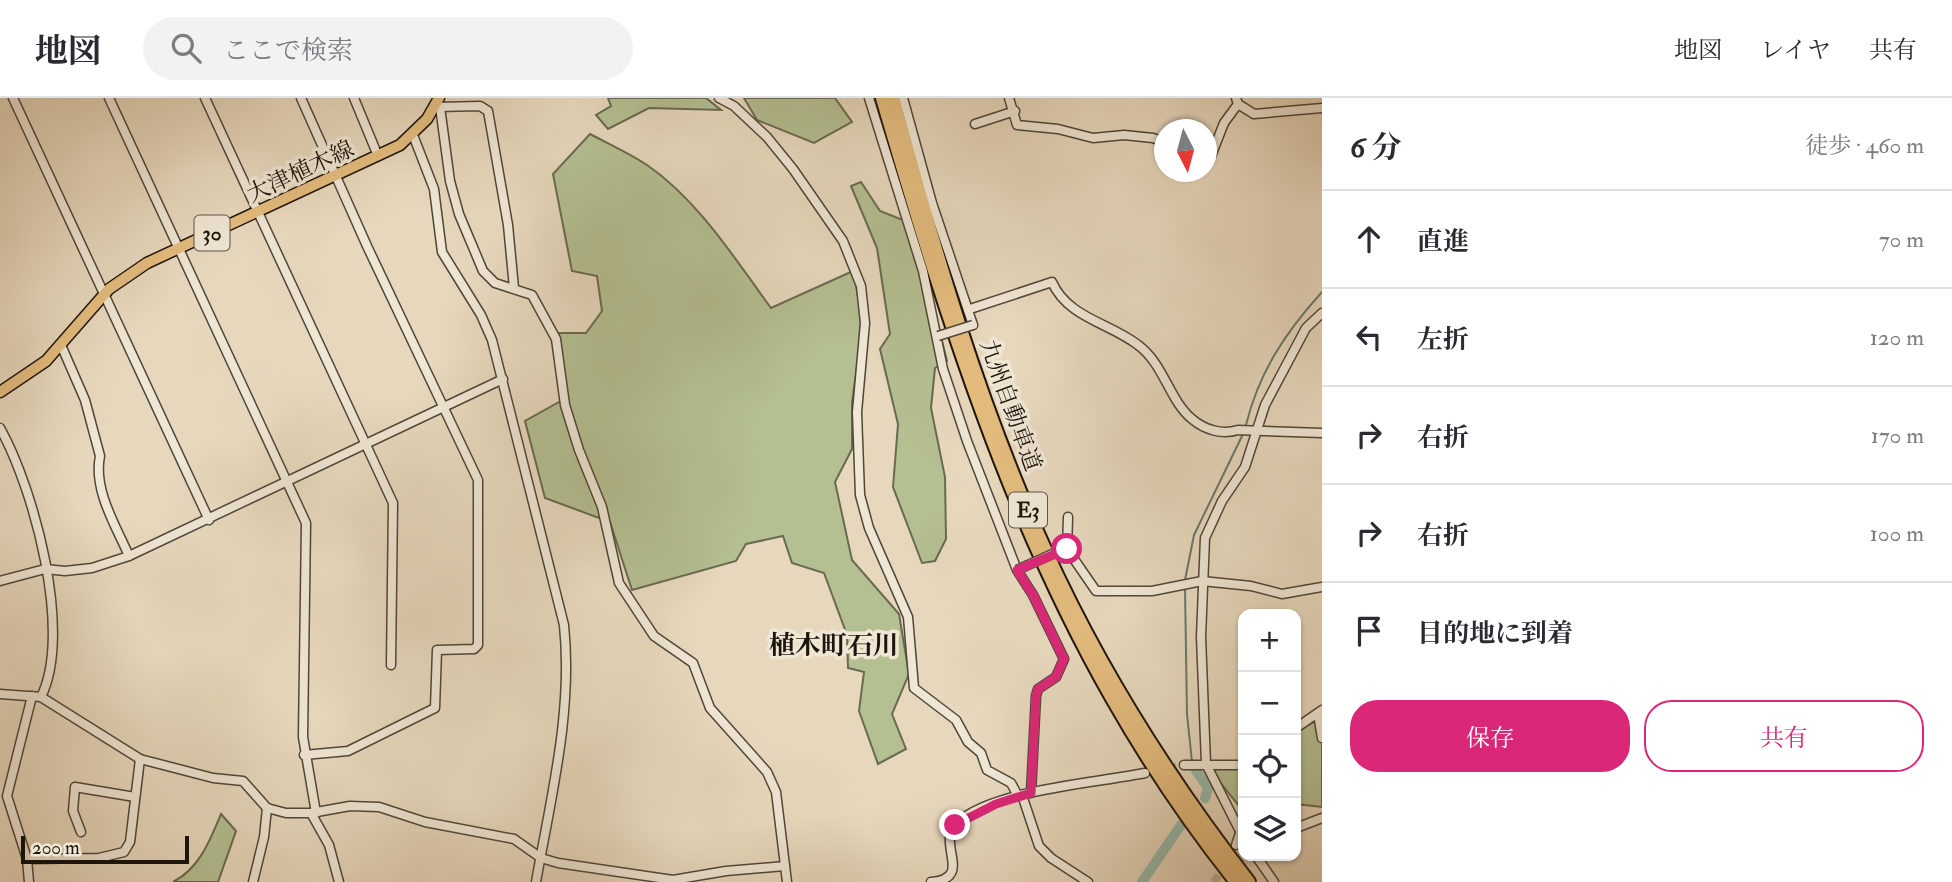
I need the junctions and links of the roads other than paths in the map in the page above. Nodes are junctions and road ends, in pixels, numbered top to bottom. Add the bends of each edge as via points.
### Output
1 (13, 98) edge
2 (110, 98) edge
3 (205, 98) edge
4 (301, 98) edge
5 (354, 98) edge
6 (719, 98) edge
7 (869, 98) edge
8 (882, 98) edge
9 (893, 98) edge
10 (903, 98) edge
11 (1009, 98) edge
12 (1237, 101) edge
13 (438, 104) edge
14 (1322, 108) edge
15 (1014, 111) junction
16 (975, 124) dead end
17 (413, 135) junction
18 (1154, 138) edge
19 (1217, 141) edge
20 (378, 156) junction
21 (337, 176) junction
22 (257, 212) junction
23 (180, 248) junction
24 (514, 288) junction
25 (105, 295) junction
26 (970, 309) junction
27 (1322, 313) edge
28 (938, 336) junction
29 (61, 345) junction
30 (503, 379) junction
31 (0, 393) edge
32 (444, 407) junction
33 (0, 428) edge
34 (1254, 430) junction
35 (1322, 433) edge
36 (365, 445) junction
37 (286, 484) junction
38 (1068, 517) dead end
39 (209, 520) junction
40 (1063, 550) junction
41 (129, 556) junction
42 (45, 569) junction
43 (1017, 570) junction
44 (0, 581) edge
45 (1198, 581) junction
46 (1322, 587) edge
47 (391, 665) dead end
48 (0, 694) edge
49 (36, 696) junction
50 (1320, 712) edge
51 (1301, 725) edge
52 (1322, 738) edge
53 (304, 755) junction
54 (139, 758) junction
55 (1203, 764) junction
56 (1184, 765) tunnel mouth
57 (1238, 765) edge
58 (1145, 773) tunnel mouth
59 (1024, 795) junction
60 (135, 797) junction
61 (267, 808) junction
62 (313, 813) junction
63 (1322, 818) edge
64 (1238, 823) edge
65 (1301, 826) edge
66 (81, 832) dead end
67 (1238, 840) edge
68 (1236, 845) dead end
69 (541, 858) junction
70 (27, 859) junction
71 (1259, 861) edge
72 (1265, 861) edge
73 (785, 866) junction
74 (1263, 867) junction
75 (1090, 881) edge
76 (29, 882) edge
77 (253, 882) edge
78 (339, 882) edge
79 (536, 882) edge
80 (787, 882) edge
81 (931, 882) edge
82 (1236, 882) edge
83 (1249, 882) edge
84 (1274, 882) edge

1 - 25 street
2 - 23 street
3 - 22 street
4 - 21 street
5 - 20 street
6 - 59 street via 767,137 843,242 861,285 865,323 857,412 860,495 869,528 908,617 915,688 956,720 968,742 981,753 987,770
7 - 28 street via 923,271
8 - 82 highway, 九州自動車道 / E3 via 958,352 1042,567 1140,746
9 - 83 highway, 九州自動車道 / E3 via 977,379 1044,549 1138,724
10 - 26 street via 932,203
11 - 15 street
12 - 14 street via 1254,114
12 - 19 street
13 - 17 main road, 大津植木線 / 30
13 - 24 street via 447,170 473,250 491,281
13 - 24 street via 480,106 488,111 509,225
15 - 16 street
15 - 18 street via 1017,125 1031,128 1093,138
17 - 20 main road, 大津植木線 / 30
17 - 30 street via 434,189 442,252 487,327
20 - 21 main road, 大津植木線 / 30
21 - 22 main road, 大津植木線 / 30
21 - 32 street
22 - 23 main road, 大津植木線 / 30
22 - 36 street
23 - 25 main road, 大津植木線 / 30 via 147,263
23 - 37 street
24 - 73 street via 532,295 552,327 565,405 602,507 619,583 654,636 693,663 710,708 767,772 776,792
25 - 29 main road, 大津植木線 / 30
25 - 39 street
26 - 28 street, bridge via 973,326
26 - 34 street via 1052,282 1069,306 1149,354 1190,418 1227,433
27 - 34 street via 1306,328
28 - 43 street via 943,369
29 - 31 main road, 大津植木線 / 30
29 - 41 street via 85,400 100,456 106,507
30 - 32 street
30 - 69 street via 564,625 568,664
32 - 36 street
32 - 53 street via 479,486 478,645 437,650 435,708 348,751
33 - 42 street via 23,483
34 - 35 street
34 - 45 street via 1245,467 1205,538
36 - 37 street
36 - 47 street via 393,503
37 - 39 street
37 - 53 street via 306,523
38 - 40 street
39 - 41 street
40 - 43 street, bridge
40 - 45 street via 1096,591 1152,591
41 - 42 street via 81,569
42 - 44 street
42 - 49 street via 53,641 47,684
43 - 59 street via 1064,659 1056,677 1038,689
45 - 46 street via 1282,594
45 - 55 street
48 - 49 street
49 - 54 street
49 - 70 street via 7,796
50 - 51 street
50 - 52 street
53 - 62 street
54 - 60 street
54 - 61 street via 213,778 243,781
55 - 56 street
55 - 57 street
55 - 64 street
58 - 59 street
59 - 75 street via 1039,846
59 - 81 street via 955,825 949,840 950,876
60 - 66 street via 75,787 73,811
60 - 70 street via 130,842 119,855
61 - 62 street
61 - 77 street
62 - 69 street via 350,806 379,807 425,822 514,839
62 - 78 street via 330,845
63 - 65 street
67 - 68 street
69 - 73 street via 673,880
69 - 79 street
70 - 76 street
71 - 74 street
72 - 74 street
73 - 80 street
74 - 84 street

